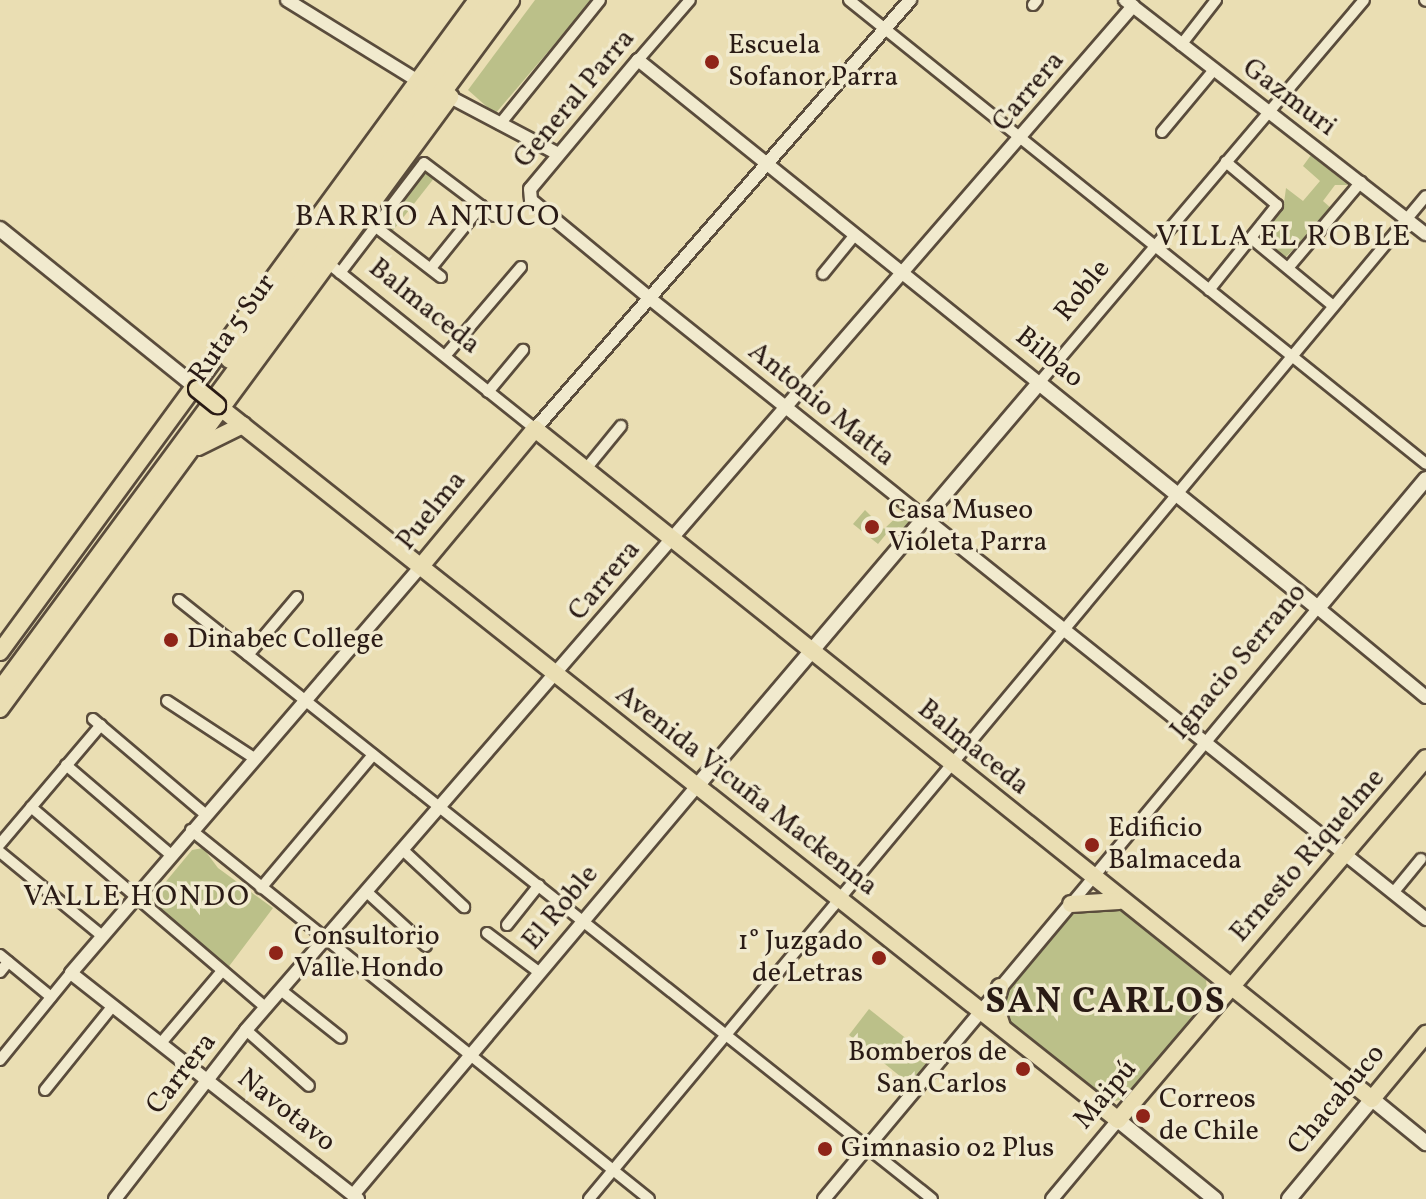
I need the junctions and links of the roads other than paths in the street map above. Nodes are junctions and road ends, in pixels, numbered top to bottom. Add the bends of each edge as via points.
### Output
1 (287, 0) edge
2 (477, 0) edge
3 (492, 0) edge
4 (510, 0) edge
5 (521, 0) edge
6 (600, 0) edge
7 (690, 0) edge
8 (849, 0) edge
9 (910, 0) edge
10 (1216, 0) edge
11 (1364, 0) edge
12 (1132, 2) edge
13 (886, 29) junction
14 (1181, 45) junction
15 (638, 60) junction
16 (1213, 71) junction
17 (418, 81) junction
18 (450, 97) junction
19 (1267, 114) junction
20 (500, 124) junction
21 (1162, 132) dead end
22 (1021, 139) junction
23 (558, 154) junction
24 (1226, 162) junction
25 (768, 166) junction
26 (1361, 182) junction
27 (529, 193) joint
28 (1426, 196) edge
29 (481, 206) junction
30 (494, 216) dead end
31 (1407, 218) junction
32 (376, 227) junction
33 (0, 229) edge
34 (1426, 234) edge
35 (854, 236) junction
36 (1251, 238) junction
37 (1153, 245) junction
38 (521, 267) dead end
39 (334, 268) junction
40 (431, 268) junction
41 (1288, 268) junction
42 (823, 274) dead end
43 (903, 275) junction
44 (441, 277) dead end
45 (1209, 290) junction
46 (653, 301) junction
47 (1332, 305) junction
48 (523, 350) dead end
49 (445, 356) junction
50 (1291, 356) junction
51 (243, 376) junction
52 (1039, 383) junction
53 (196, 388) junction
54 (488, 392) junction
55 (219, 406) junction
56 (787, 407) junction
57 (243, 425) junction
58 (621, 426) dead end
59 (535, 429) junction
60 (184, 459) junction
61 (1426, 464) edge
62 (585, 470) junction
63 (1426, 479) edge
64 (1176, 494) junction
65 (925, 519) junction
66 (673, 539) junction
67 (422, 565) junction
68 (297, 597) dead end
69 (179, 600) dead end
70 (1318, 608) junction
71 (1063, 628) junction
72 (811, 651) junction
73 (0, 652) edge
74 (248, 655) junction
75 (0, 671) edge
76 (557, 675) junction
77 (0, 691) edge
78 (1426, 697) edge
79 (305, 700) junction
80 (167, 701) dead end
81 (0, 709) edge
82 (1207, 741) junction
83 (373, 755) junction
84 (254, 758) junction
85 (1426, 758) edge
86 (950, 763) junction
87 (66, 765) junction
88 (697, 786) junction
89 (31, 807) junction
90 (443, 810) junction
91 (205, 814) junction
92 (191, 830) junction
93 (0, 844) edge
94 (0, 852) edge
95 (405, 852) junction
96 (1345, 853) junction
97 (170, 854) junction
98 (1421, 859) dead end
99 (1093, 878) junction
100 (539, 885) junction
101 (261, 888) junction
102 (1393, 893) junction
103 (369, 894) junction
104 (136, 895) junction
105 (838, 897) junction
106 (1125, 903) junction
107 (1071, 904) junction
108 (464, 907) dead end
109 (1425, 917) edge
110 (586, 920) junction
111 (507, 925) dead end
112 (487, 933) dead end
113 (101, 935) junction
114 (326, 941) junction
115 (426, 946) dead end
116 (4, 958) edge
117 (1207, 969) junction
118 (222, 971) junction
119 (0, 972) edge
120 (71, 973) junction
121 (540, 973) junction
122 (1000, 987) junction
123 (1230, 987) junction
124 (282, 991) junction
125 (51, 997) junction
126 (112, 1007) junction
127 (266, 1008) junction
128 (980, 1011) junction
129 (1209, 1013) junction
130 (246, 1030) junction
131 (723, 1032) junction
132 (1008, 1034) junction
133 (1426, 1034) edge
134 (341, 1038) dead end
135 (161, 1043) junction
136 (470, 1055) junction
137 (0, 1060) edge
138 (209, 1080) junction
139 (309, 1086) dead end
140 (45, 1090) dead end
141 (1139, 1096) junction
142 (1372, 1099) junction
143 (1091, 1100) junction
144 (1118, 1120) junction
145 (1426, 1143) edge
146 (867, 1148) junction
147 (613, 1170) junction
148 (354, 1198) edge
149 (115, 1199) edge
150 (589, 1199) edge
151 (649, 1199) edge
152 (824, 1199) edge
153 (932, 1199) edge
154 (1052, 1199) edge
155 (1215, 1199) edge
156 (1289, 1199) edge

1 - 17 street
2 - 17 main road
3 - 75 highway, Ruta 5 Sur
4 - 77 highway, Ruta 5 Sur
5 - 18 highway
6 - 20 street
7 - 15 street, General Parra
8 - 13 street
9 - 13 street, Puelma
10 - 14 street
11 - 19 street, Roble
12 - 14 street, Gazmuri
12 - 22 street, Carrera
13 - 22 street
13 - 25 street, Puelma
14 - 16 street, Gazmuri
15 - 23 street, General Parra
15 - 25 street, Bilbao
16 - 19 street, Gazmuri
16 - 21 street
17 - 53 main road
18 - 20 street
18 - 39 main road
19 - 24 street, Roble
19 - 26 street, Gazmuri
20 - 23 street
22 - 37 street
22 - 43 street, Carrera
23 - 27 street, General Parra
24 - 36 street via 1277,205
24 - 37 street, Roble
25 - 35 street, Bilbao
25 - 46 street, Puelma
26 - 31 street, Gazmuri
26 - 41 street
27 - 46 street, Antonio Matta
28 - 31 street
29 - 30 street
29 - 32 street via 424,163
29 - 40 street
31 - 34 street, Gazmuri
31 - 47 street
32 - 39 street
32 - 40 street
33 - 53 main road
35 - 42 street
35 - 43 street, Bilbao
36 - 41 street
36 - 45 street
37 - 45 street
37 - 52 street, Roble
38 - 49 street
39 - 49 street, Balmaceda
39 - 51 main road
40 - 44 street
41 - 47 street
43 - 52 street, Bilbao
43 - 56 street, Carrera
45 - 50 street
46 - 56 street, Antonio Matta
46 - 59 street, Puelma
47 - 50 street
48 - 54 street, Balmaceda
49 - 54 street, Balmaceda
50 - 61 street
50 - 64 street
51 - 55 main road
51 - 57 main road
52 - 64 main road, Bilbao
52 - 65 main road, Roble
53 - 55 main road, Avenida Vicuña Mackenna, bridge
53 - 73 main road
54 - 59 street, Balmaceda
55 - 57 main road, Avenida Vicuña Mackenna
55 - 60 main road
56 - 65 street, Antonio Matta
56 - 66 street, Carrera
57 - 60 main road
57 - 67 main road, Avenida Vicuña Mackenna
58 - 62 street
59 - 62 main road, Balmaceda
59 - 67 main road, Puelma
60 - 81 main road
62 - 66 main road, Balmaceda
63 - 70 main road, Ignacio Serrano
64 - 70 main road, Bilbao
64 - 71 street
65 - 71 street, Antonio Matta
65 - 72 main road, Roble
66 - 72 main road, Balmaceda
66 - 76 street, Carrera
67 - 76 main road, Avenida Vicuña Mackenna
67 - 79 street, Puelma
68 - 74 street
69 - 74 street
70 - 78 street, Bilbao
70 - 82 street, Ignacio Serrano
71 - 82 street, Antonio Matta
71 - 86 street
72 - 86 main road, Balmaceda
72 - 88 main road, El Roble
74 - 79 street
76 - 88 main road, Avenida Vicuña Mackenna
76 - 90 street, Carrera
79 - 83 street
79 - 84 street, Puelma
80 - 84 street
82 - 96 street, Antonio Matta
82 - 99 street, Ignacio Serrano
83 - 90 street
83 - 101 street
84 - 91 street, Puelma
85 - 96 main road, Ernesto Riquelme
86 - 99 main road, Balmaceda
86 - 105 street
87 - 89 street
87 - 91 street via 97,722
87 - 97 street
88 - 105 main road, Avenida Vicuña Mackenna
88 - 110 street, El Roble
89 - 93 street
89 - 104 street
90 - 95 street, Carrera
90 - 100 street
91 - 92 street, Puelma
92 - 97 street, Puelma
92 - 101 street
94 - 113 street
95 - 103 street, Carrera
95 - 108 street
96 - 102 street, Antonio Matta
96 - 123 main road, Ernesto Riquelme
97 - 104 street, Puelma
98 - 102 street
99 - 106 main road, Balmaceda
99 - 107 street, Ignacio Serrano
100 - 110 street
100 - 111 street
101 - 114 street
102 - 109 street, Antonio Matta
103 - 114 street, Carrera
103 - 115 street
104 - 113 street, Puelma
104 - 118 street
105 - 128 main road, Avenida Vicuña Mackenna
105 - 131 street
106 - 107 main road via 1097,897
106 - 117 main road, Balmaceda
107 - 122 street
110 - 121 street, El Roble
110 - 131 street
112 - 121 street
113 - 120 street, Puelma
114 - 124 street, Carrera
114 - 136 street
116 - 119 street
116 - 125 street
117 - 123 main road, Balmaceda
117 - 129 main road
118 - 127 street
118 - 135 street
120 - 125 street, Puelma
120 - 126 street, Navotavo
121 - 136 street, El Roble
122 - 128 street
122 - 132 main road via 996,1010
123 - 129 main road, Maipú
123 - 142 main road, Balmaceda
124 - 127 street, Carrera
124 - 134 street
125 - 137 street, Puelma
126 - 135 street, Navotavo
126 - 140 street
127 - 130 street, Carrera
128 - 132 main road, Avenida Vicuña Mackenna
128 - 146 street
129 - 141 main road, Maipú
130 - 138 street, Carrera
130 - 139 street
131 - 146 street
131 - 147 street
132 - 143 main road, Avenida Vicuña Mackenna
133 - 142 main road, Chacabuco
135 - 138 street, Navotavo
136 - 147 street
136 - 148 street, El Roble
138 - 148 street, Navotavo
138 - 149 street, Carrera
141 - 143 main road via 1115,1104
141 - 144 main road, Maipú
142 - 145 main road, Balmaceda
142 - 156 main road, Chacabuco
143 - 144 main road, Avenida Vicuña Mackenna
144 - 154 street, Maipú
144 - 155 main road, Avenida Vicuña Mackenna
146 - 152 street
146 - 153 street
147 - 150 street
147 - 151 street

